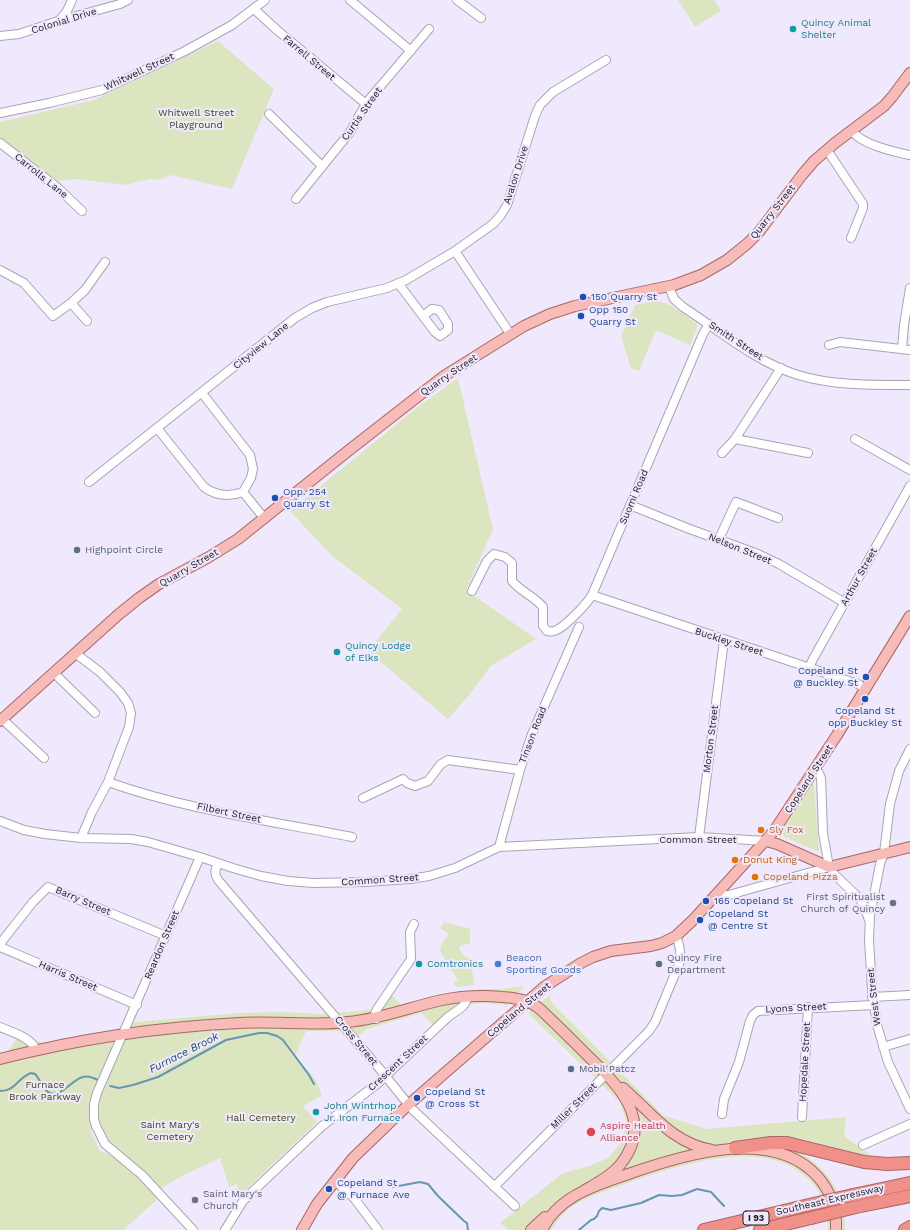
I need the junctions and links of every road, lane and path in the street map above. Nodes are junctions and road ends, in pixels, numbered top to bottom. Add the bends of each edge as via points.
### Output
1 (72, 0) edge
2 (128, 0) edge
3 (265, 0) edge
4 (350, 0) edge
5 (457, 0) edge
6 (254, 8) junction
7 (481, 18) dead end
8 (58, 21) junction
9 (429, 29) dead end
10 (0, 36) edge
11 (411, 50) junction
12 (606, 60) dead end
13 (910, 72) edge
14 (366, 104) junction
15 (0, 113) edge
16 (269, 114) dead end
17 (852, 130) junction
18 (0, 143) edge
19 (827, 150) junction
20 (910, 155) edge
21 (322, 166) junction
22 (296, 199) dead end
23 (82, 211) dead end
24 (851, 238) dead end
25 (456, 251) junction
26 (105, 262) dead end
27 (0, 270) edge
28 (398, 283) junction
29 (669, 287) junction
30 (910, 288) edge
31 (71, 303) junction
32 (423, 316) dead end
33 (87, 321) dead end
34 (709, 324) junction
35 (511, 334) junction
36 (829, 345) dead end
37 (906, 350) edge
38 (781, 368) junction
39 (910, 385) edge
40 (202, 393) junction
41 (157, 428) junction
42 (735, 439) junction
43 (855, 440) dead end
44 (808, 452) dead end
45 (722, 453) dead end
46 (910, 470) edge
47 (89, 482) dead end
48 (910, 486) edge
49 (243, 492) junction
50 (630, 505) junction
51 (264, 518) junction
52 (778, 518) dead end
53 (719, 540) junction
54 (472, 591) dead end
55 (592, 595) junction
56 (845, 603) junction
57 (910, 616) edge
58 (578, 627) dead end
59 (724, 640) junction
60 (75, 653) junction
61 (809, 668) junction
62 (54, 673) junction
63 (866, 688) junction
64 (95, 713) dead end
65 (1, 720) edge
66 (910, 749) edge
67 (44, 758) dead end
68 (520, 770) junction
69 (816, 770) junction
70 (108, 782) junction
71 (363, 798) dead end
72 (0, 821) edge
73 (352, 837) dead end
74 (699, 837) junction
75 (81, 838) junction
76 (766, 841) junction
77 (499, 847) junction
78 (910, 847) edge
79 (884, 853) junction
80 (200, 857) junction
81 (218, 863) junction
82 (829, 867) junction
83 (719, 893) junction
84 (414, 924) dead end
85 (869, 927) junction
86 (166, 936) junction
87 (676, 936) junction
88 (0, 947) edge
89 (910, 995) edge
90 (467, 997) junction
91 (528, 1001) junction
92 (873, 1001) junction
93 (137, 1005) junction
94 (808, 1007) junction
95 (376, 1018) junction
96 (340, 1023) junction
97 (0, 1027) edge
98 (124, 1034) junction
99 (910, 1039) edge
100 (882, 1047) junction
101 (36, 1050) junction
102 (0, 1059) edge
103 (606, 1074) junction
104 (385, 1076) junction
105 (408, 1105) junction
106 (910, 1109) edge
107 (722, 1114) dead end
108 (802, 1117) dead end
109 (910, 1124) edge
110 (863, 1145) dead end
111 (735, 1148) junction
112 (719, 1151) junction
113 (910, 1163) edge
114 (335, 1181) junction
115 (910, 1183) edge
116 (494, 1187) junction
117 (910, 1189) edge
118 (585, 1190) junction
119 (910, 1196) edge
120 (910, 1202) edge
121 (563, 1204) junction
122 (855, 1204) junction
123 (515, 1206) dead end
124 (811, 1214) junction
125 (910, 1227) edge
126 (192, 1230) edge
127 (225, 1230) edge
128 (302, 1230) edge
129 (378, 1230) edge
130 (531, 1230) edge
131 (542, 1230) edge
132 (704, 1230) edge
133 (727, 1230) edge
134 (760, 1230) edge
135 (784, 1230) edge
136 (836, 1230) edge
137 (905, 1230) edge

1 - 8 street
2 - 8 street, Colonial Drive
3 - 6 street, Whitwell Street
4 - 11 street
5 - 7 street
6 - 14 street, Farrell Street
6 - 15 street, Whitwell Street via 232,25 185,51 102,90
8 - 10 street, Colonial Drive via 20,34
9 - 11 street, Curtis Street
11 - 14 street, Curtis Street
12 - 25 street, Avalon Drive via 553,92 540,105 501,215 493,224
13 - 17 main road, Quarry Street via 888,102
14 - 21 street, Curtis Street via 350,132
16 - 21 street
17 - 19 main road, Quarry Street
17 - 20 street via 867,142
18 - 23 street, Carrolls Lane via 58,188
19 - 24 street via 863,204
19 - 29 main road, Quarry Street via 802,175 747,244 707,272
21 - 22 street, Curtis Street
25 - 28 street, Cityview Lane
25 - 35 street
26 - 31 street via 85,290
27 - 31 street via 24,283 53,316
28 - 32 street
28 - 40 street, Cityview Lane via 312,308 295,318
29 - 34 street, Smith Street via 678,303
29 - 35 main road, Quarry Street via 563,310 530,323
30 - 37 street via 904,325
31 - 33 street
34 - 38 street, Smith Street via 758,357
34 - 50 street, Suomi Road
35 - 51 main road, Quarry Street via 444,376
36 - 37 street via 840,342
38 - 39 street, Smith Street via 830,381 867,385
38 - 42 street
40 - 41 street, Cityview Lane
40 - 49 street via 250,455 253,469
41 - 47 street, Cityview Lane
41 - 49 street via 204,487 211,492 227,495
42 - 44 street
42 - 45 street
43 - 46 street
48 - 56 street, Arthur Street
49 - 51 street
50 - 53 street, Nelson Street
50 - 55 street, Suomi Road
51 - 60 main road, Quarry Street via 238,539 139,598
52 - 53 street via 736,502
53 - 56 street, Nelson Street via 764,557
54 - 55 street, Suomi Road via 487,561 494,554 505,557 512,563 512,581 543,607 543,626 547,631 561,627 586,605
55 - 59 street, Buckley Street
56 - 61 street, Arthur Street
57 - 63 main road, Copeland Street
58 - 68 street, Tinson Road via 532,734
59 - 61 street, Buckley Street
59 - 74 street, Morton Street
60 - 62 main road, Quarry Street
60 - 70 street via 100,672 120,692 131,713 129,727
61 - 63 street, Buckley Street
62 - 64 street
62 - 65 main road, Quarry Street
63 - 69 main road, Copeland Street
65 - 67 street
66 - 79 street, West Street via 897,777 889,811
68 - 71 street via 448,760 441,764 428,781 415,786 403,779
68 - 77 street, Tinson Road
69 - 76 main road, Copeland Street
69 - 82 street via 821,778 823,833
70 - 73 street, Filbert Street via 165,800
70 - 75 street
72 - 75 street, Common Street via 24,830
74 - 76 street, Common Street
74 - 77 street, Common Street
75 - 80 street, Common Street via 131,839
76 - 82 main road, Common Street
76 - 83 main road, Copeland Street
77 - 81 street, Common Street via 455,868 410,879 314,883 288,881
78 - 79 main road
79 - 82 main road
79 - 85 street, West Street
80 - 81 street, Common Street
80 - 86 street, Reardon Street
81 - 96 street, Cross Street via 215,876 218,880
82 - 83 street via 729,895
82 - 85 street, West Street via 862,902
83 - 87 main road, Copeland Street
84 - 95 street via 410,932 411,959 377,1009
85 - 92 street, West Street
86 - 88 street, Barry Street via 48,887 33,902
86 - 93 street, Reardon Street
87 - 91 main road, Copeland Street via 651,946 593,957 548,984
87 - 103 street, Miller Street via 680,945 680,962 653,1026
88 - 93 street, Harris Street
89 - 92 street, Lyons Street
90 - 91 main road via 499,996
90 - 95 main road via 440,1000
90 - 104 street, Crescent Street via 466,1004 448,1017
91 - 103 main road via 541,1010
91 - 105 main road, Copeland Street
92 - 94 street, Lyons Street
92 - 100 street, West Street
93 - 98 street, Reardon Street
94 - 107 street, Lyons Street via 760,1010 755,1013 724,1099
94 - 108 street, Hopedale Street
95 - 96 main road
96 - 98 main road via 240,1022
96 - 104 street, Cross Street
97 - 101 street via 27,1040
98 - 101 main road
98 - 126 street, Reardon Street via 95,1099 95,1122 107,1146 142,1175
99 - 100 street
100 - 106 street, West Street
101 - 102 main road
103 - 112 main road via 671,1133 695,1146
103 - 116 street, Miller Street
103 - 118 main road via 621,1091 630,1107 634,1122 633,1137 620,1165
104 - 105 street, Cross Street
104 - 127 street, Crescent Street via 321,1127 249,1195
105 - 114 main road, Copeland Street via 353,1158
105 - 116 street, Cross Street
109 - 110 street
111 - 112 main road
111 - 113 highway via 787,1143 870,1163
111 - 136 main road via 756,1148 782,1153 808,1167 830,1194
112 - 118 main road via 671,1160
114 - 128 main road, Copeland Street via 317,1204
114 - 129 street via 354,1198
115 - 122 highway, Southeast Expressway / I 93
116 - 123 street, Cross Street
117 - 122 highway, I 93
118 - 121 main road
119 - 122 highway, I 93
120 - 122 highway, Southeast Expressway / I 93
121 - 130 main road
121 - 131 main road
122 - 124 highway, Southeast Expressway / I 93
122 - 124 highway, Southeast Expressway / I 93, bridge
124 - 132 highway, Southeast Expressway / I 93
124 - 133 highway, I 93
124 - 134 highway, I 93
124 - 135 highway, Southeast Expressway / I 93
125 - 137 highway

